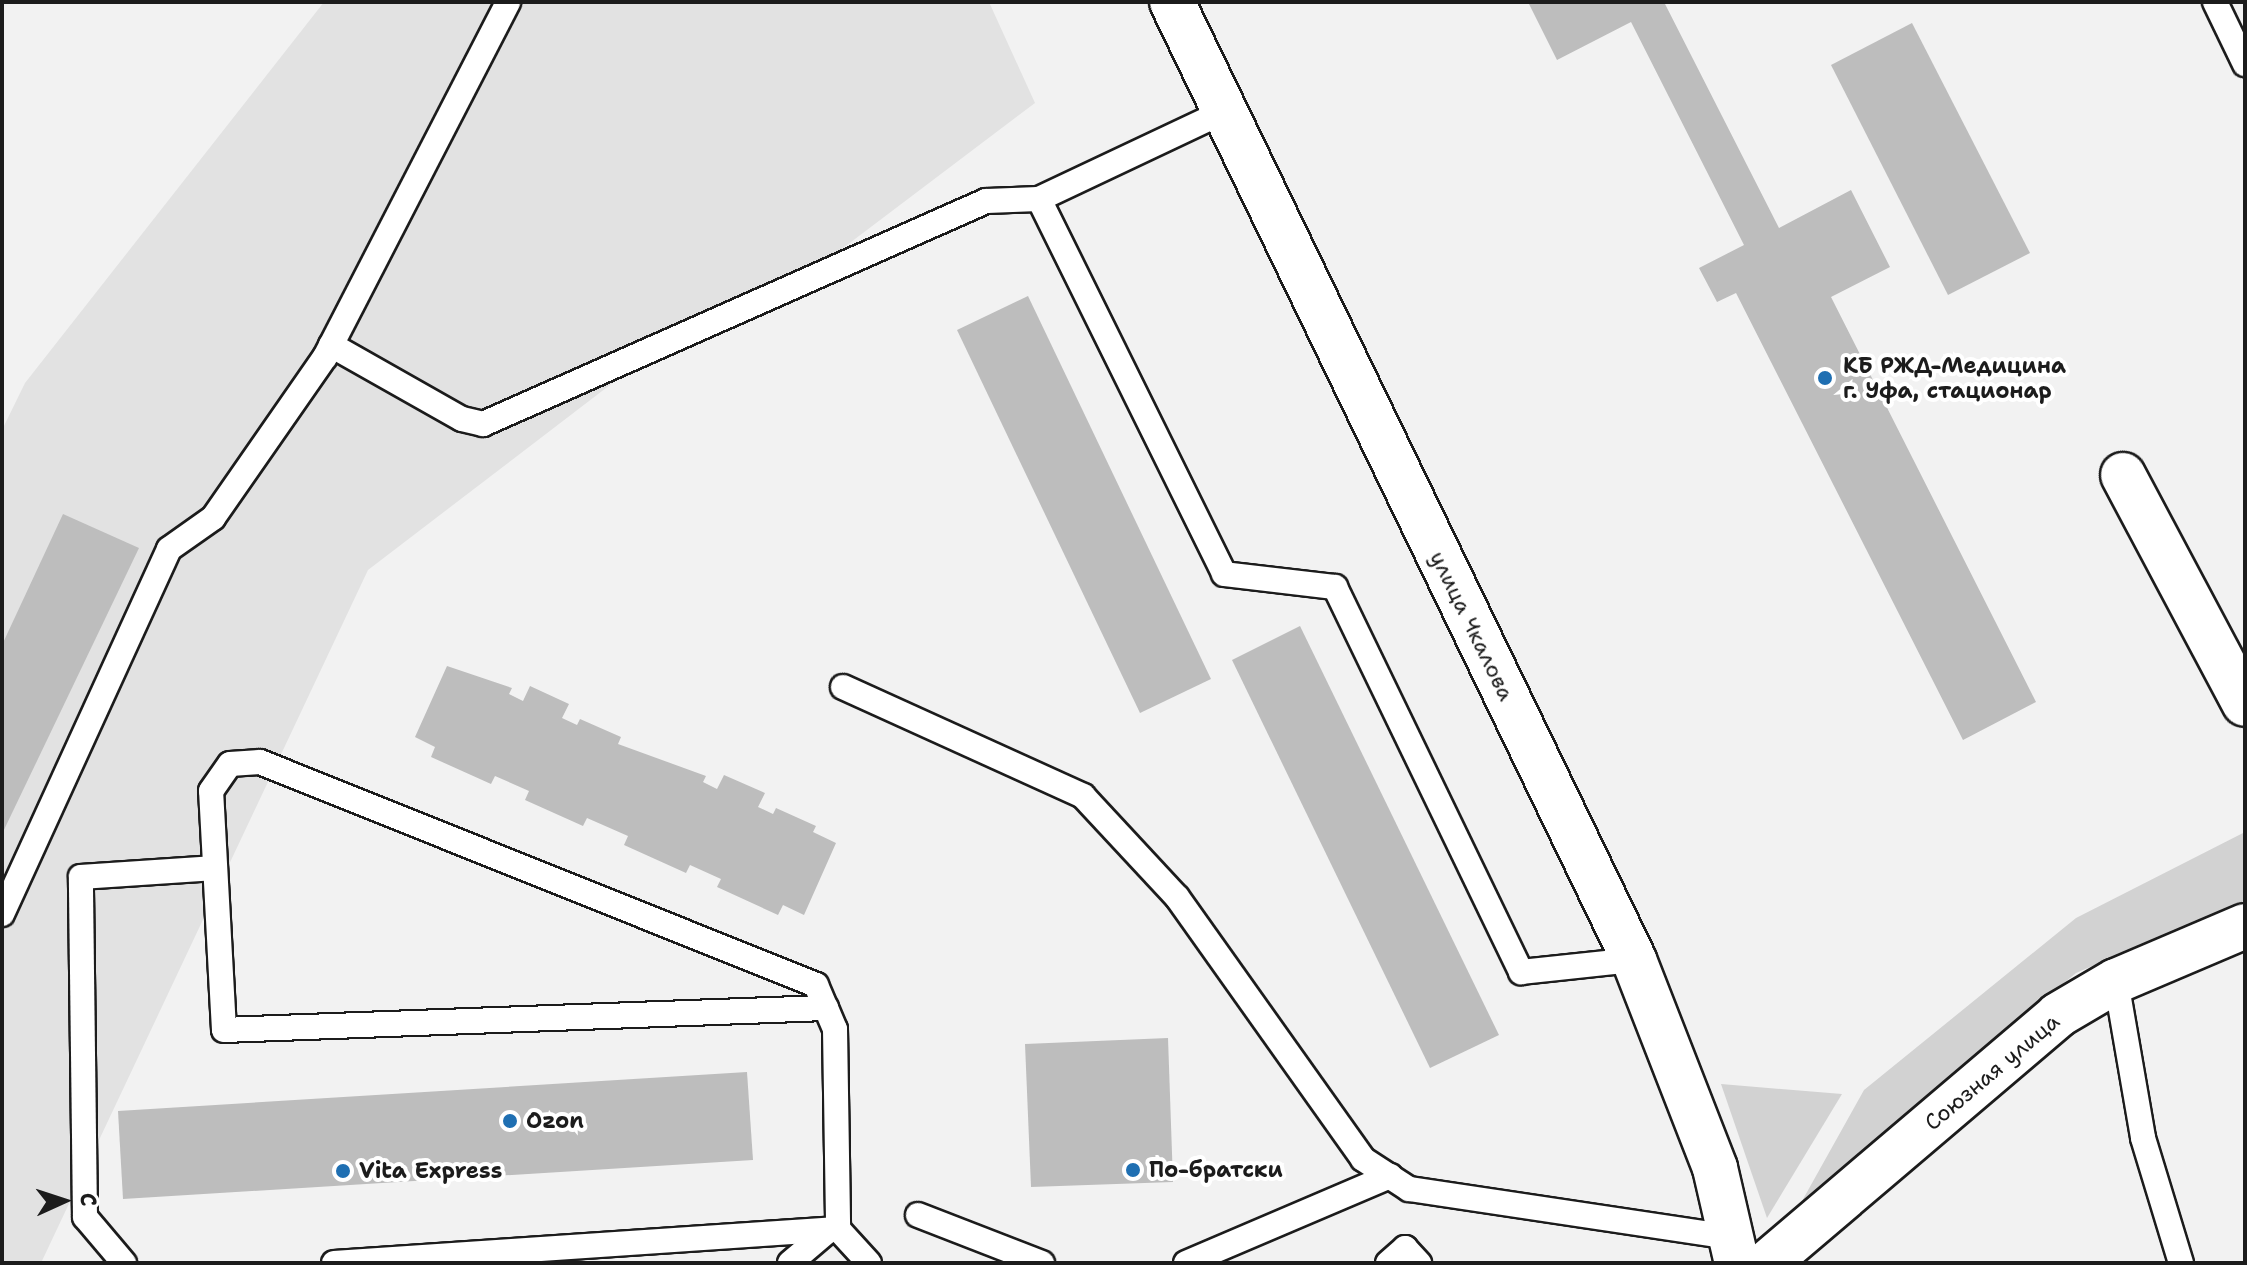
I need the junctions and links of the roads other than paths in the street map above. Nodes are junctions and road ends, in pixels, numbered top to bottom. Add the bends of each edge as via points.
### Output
1 (508, 2) edge
2 (1172, 2) edge
3 (2215, 2) edge
4 (2245, 64) edge
5 (1223, 112) junction
6 (1039, 199) junction
7 (331, 345) junction
8 (2123, 475) dead end
9 (843, 687) dead end
10 (2245, 704) edge
11 (215, 868) junction
12 (2, 914) edge
13 (2245, 926) edge
14 (1634, 960) junction
15 (2116, 981) junction
16 (826, 1008) junction
17 (1390, 1176) junction
18 (918, 1215) dead end
19 (833, 1229) junction
20 (1734, 1250) edge
21 (124, 1263) edge
22 (334, 1263) edge
23 (790, 1263) edge
24 (869, 1263) edge
25 (1042, 1263) edge
26 (1186, 1263) edge
27 (1388, 1263) edge
28 (1419, 1263) edge
29 (1767, 1263) edge
30 (2181, 1263) edge

1 - 7 lane
2 - 5 street, улица Чкалова
3 - 4 lane
5 - 6 lane
5 - 14 street, улица Чкалова
6 - 7 lane via 986,201 483,424 462,419
6 - 14 lane via 1224,574 1335,587 1521,972
7 - 12 lane via 213,518 169,549
8 - 10 street
9 - 17 lane via 1083,796 1177,897 1363,1159
11 - 16 lane via 211,791 230,764 260,762 816,985
11 - 16 lane via 224,1030
11 - 21 lane via 81,877 85,1217
13 - 15 street, Союзная улица
14 - 20 street, улица Чкалова via 1715,1168
15 - 29 street, Союзная улица via 2058,1015
15 - 30 lane via 2143,1138
16 - 19 lane via 835,1029
17 - 20 lane via 1409,1189
17 - 26 lane
18 - 25 lane
19 - 22 lane
19 - 23 lane
19 - 24 lane
27 - 28 lane via 1405,1248

